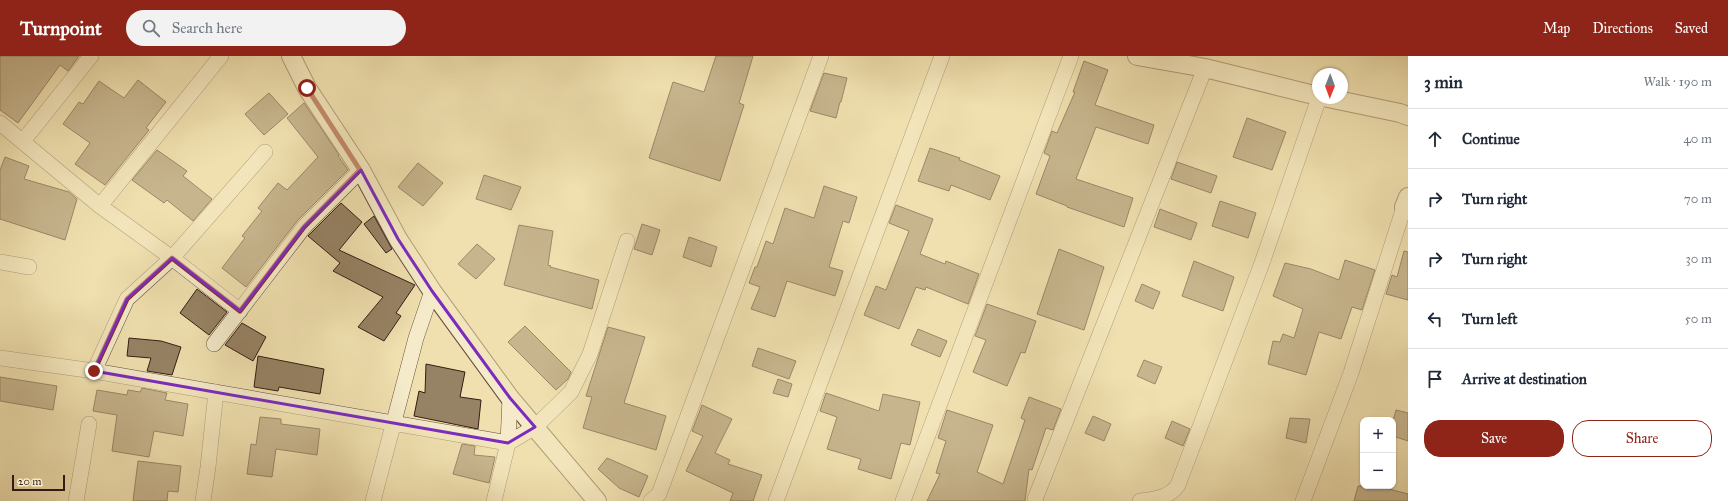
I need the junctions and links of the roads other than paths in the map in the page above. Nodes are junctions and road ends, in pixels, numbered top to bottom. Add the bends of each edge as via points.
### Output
1 (91, 56) edge
2 (221, 56) edge
3 (291, 56) edge
4 (822, 56) edge
5 (942, 56) edge
6 (1070, 56) edge
7 (1137, 56) edge
8 (1205, 68) junction
9 (1312, 95) edge
10 (1348, 102) edge
11 (1316, 104) edge
12 (1408, 116) edge
13 (0, 123) edge
14 (23, 141) junction
15 (265, 152) dead end
16 (360, 170) junction
17 (1407, 204) edge
18 (100, 206) junction
19 (627, 240) dead end
20 (172, 258) junction
21 (0, 262) edge
22 (29, 267) dead end
23 (432, 291) junction
24 (240, 311) junction
25 (214, 344) dead end
26 (0, 358) edge
27 (94, 371) junction
28 (216, 392) junction
29 (510, 398) junction
30 (394, 423) junction
31 (89, 424) dead end
32 (535, 427) junction
33 (508, 443) junction
34 (1160, 500) edge
35 (76, 501) edge
36 (203, 501) edge
37 (373, 501) edge
38 (494, 501) edge
39 (597, 501) edge
40 (651, 501) edge
41 (776, 501) edge
42 (903, 501) edge
43 (1036, 501) edge
44 (1140, 501) edge
45 (1303, 501) edge

1 - 14 street
2 - 18 street
3 - 16 street via 307,88
4 - 40 street via 659,494
5 - 41 street
6 - 42 street
7 - 8 street
8 - 9 street
8 - 43 street
10 - 12 street
11 - 34 street via 1262,262 1178,485 1174,492
13 - 14 street
14 - 18 street
15 - 20 street
16 - 23 street via 398,239
16 - 24 street via 304,227
17 - 45 street via 1351,373
18 - 20 street
19 - 32 street via 587,360 571,392
20 - 24 street
20 - 27 street via 127,299
21 - 22 street
23 - 29 street
23 - 30 street via 416,338
24 - 25 street
26 - 27 street
27 - 28 street
28 - 30 street
28 - 36 street
29 - 32 street
29 - 33 street
30 - 33 street
30 - 37 street
31 - 35 street
32 - 33 street
32 - 39 street
33 - 38 street
34 - 44 street

